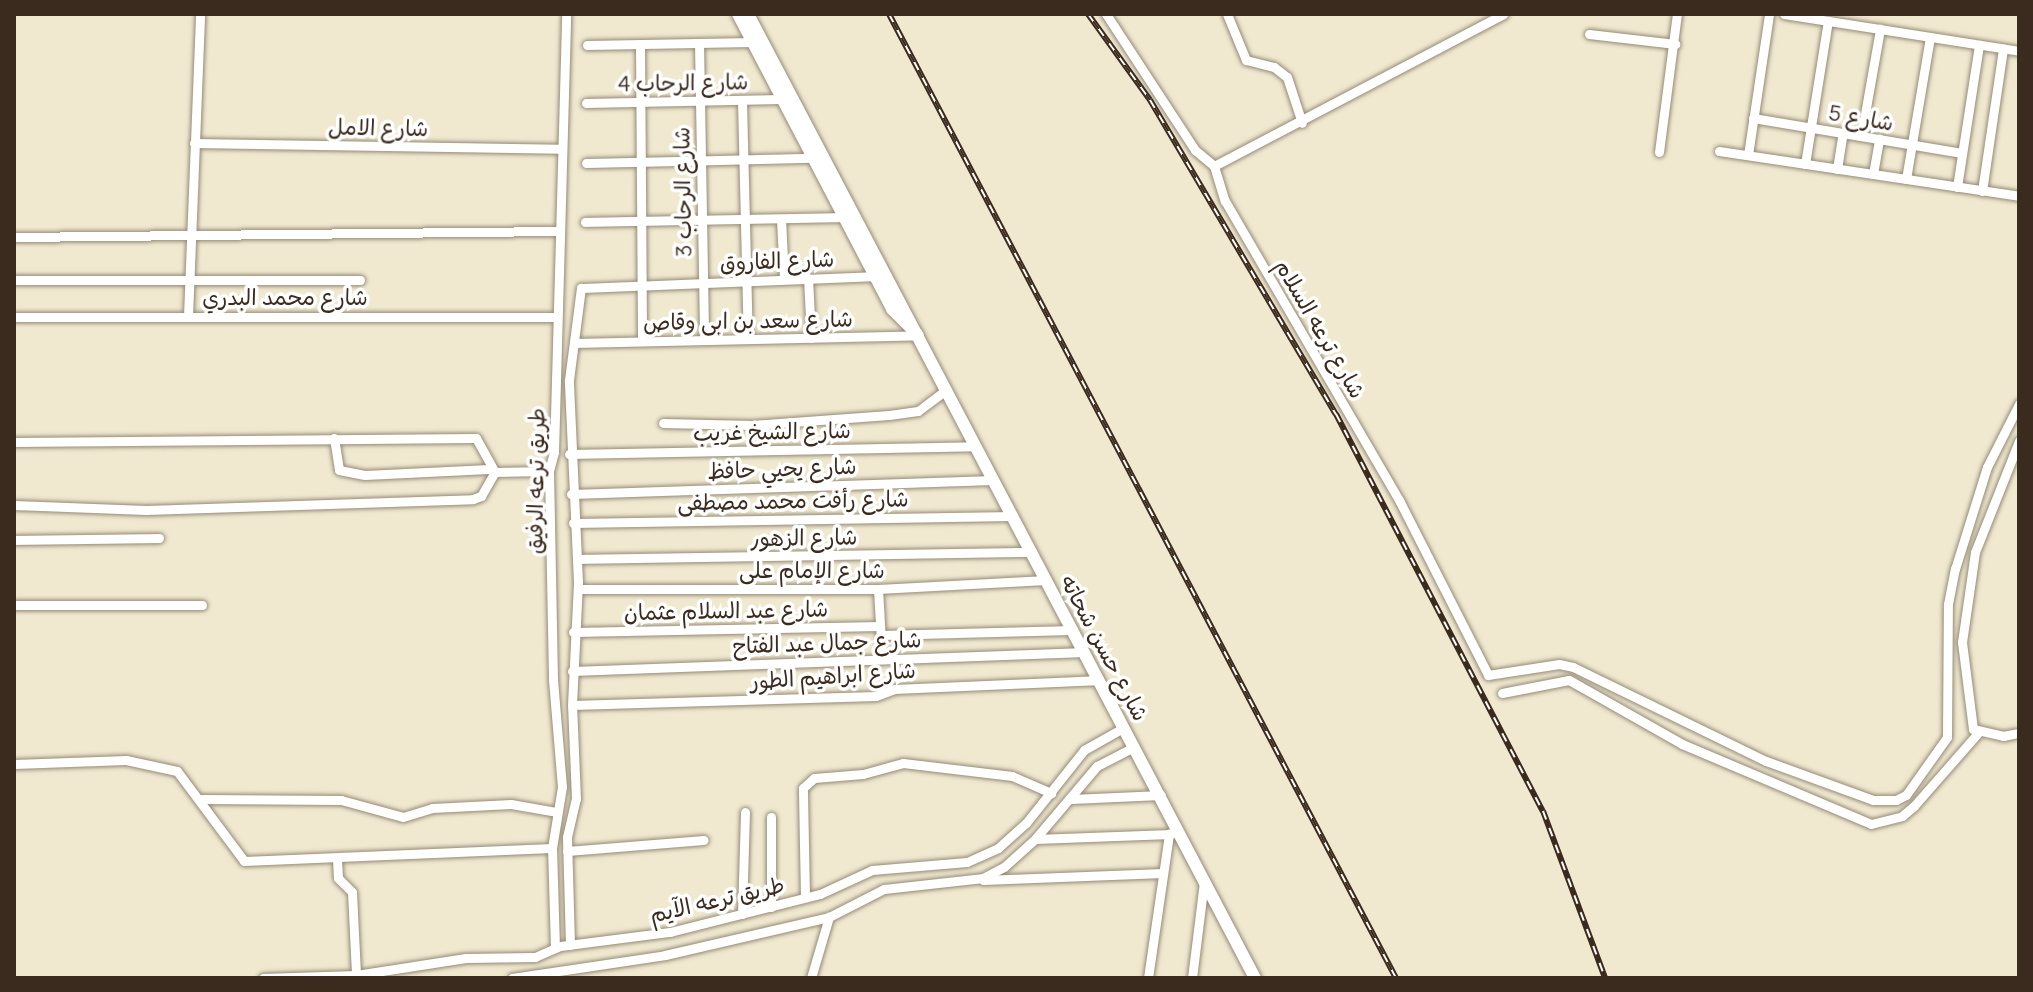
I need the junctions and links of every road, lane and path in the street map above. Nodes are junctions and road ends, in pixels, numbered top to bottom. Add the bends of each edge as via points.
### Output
1 (200, 14) edge
2 (566, 14) edge
3 (738, 14) edge
4 (748, 14) edge
5 (1106, 14) edge
6 (1227, 14) edge
7 (1504, 14) edge
8 (1677, 14) edge
9 (1769, 14) edge
10 (1784, 14) edge
11 (1828, 21) junction
12 (1880, 29) junction
13 (1589, 34) dead end
14 (1930, 37) junction
15 (752, 42) junction
16 (699, 43) junction
17 (640, 44) junction
18 (1675, 44) junction
19 (587, 45) dead end
20 (1979, 45) junction
21 (2003, 49) junction
22 (2019, 51) edge
23 (781, 99) junction
24 (700, 101) junction
25 (742, 101) junction
26 (640, 102) junction
27 (586, 103) dead end
28 (1753, 118) junction
29 (1302, 123) junction
30 (1810, 127) junction
31 (1843, 133) junction
32 (1861, 136) junction
33 (1879, 139) junction
34 (194, 143) junction
35 (1912, 145) junction
36 (560, 149) junction
37 (1719, 151) dead end
38 (1659, 152) dead end
39 (1962, 153) junction
40 (1748, 155) junction
41 (812, 158) junction
42 (744, 159) junction
43 (701, 160) junction
44 (641, 162) junction
45 (586, 163) dead end
46 (1805, 164) junction
47 (1214, 166) junction
48 (1837, 169) junction
49 (1873, 174) junction
50 (1906, 179) junction
51 (1957, 187) junction
52 (1982, 191) junction
53 (2019, 196) edge
54 (843, 217) junction
55 (781, 219) junction
56 (702, 220) junction
57 (745, 220) junction
58 (641, 221) junction
59 (585, 222) dead end
60 (560, 231) junction
61 (14, 237) edge
62 (191, 237) junction
63 (874, 276) junction
64 (808, 278) junction
65 (189, 279) junction
66 (784, 279) junction
67 (14, 280) edge
68 (360, 280) dead end
69 (747, 280) junction
70 (703, 281) junction
71 (642, 283) junction
72 (585, 285) joint
73 (188, 316) junction
74 (14, 317) edge
75 (556, 317) junction
76 (919, 335) junction
77 (811, 338) junction
78 (748, 339) junction
79 (704, 340) junction
80 (642, 341) junction
81 (578, 343) junction
82 (947, 389) junction
83 (2019, 404) edge
84 (663, 423) dead end
85 (334, 438) junction
86 (2019, 441) edge
87 (14, 442) edge
88 (976, 446) junction
89 (569, 454) junction
90 (492, 470) junction
91 (549, 471) junction
92 (994, 480) junction
93 (571, 494) junction
94 (14, 505) edge
95 (1013, 516) junction
96 (573, 523) junction
97 (159, 538) dead end
98 (14, 540) edge
99 (1032, 552) junction
100 (577, 559) junction
101 (1046, 580) junction
102 (578, 589) junction
103 (878, 589) junction
104 (14, 605) edge
105 (202, 605) dead end
106 (1072, 630) junction
107 (881, 631) junction
108 (573, 632) junction
109 (1083, 652) junction
110 (882, 659) junction
111 (572, 671) junction
112 (1097, 680) junction
113 (1502, 693) dead end
114 (572, 705) junction
115 (1123, 728) junction
116 (1978, 733) junction
117 (2019, 733) edge
118 (1134, 747) junction
119 (14, 764) edge
120 (1051, 793) junction
121 (1161, 795) junction
122 (202, 799) junction
123 (1071, 799) junction
124 (557, 812) junction
125 (745, 812) dead end
126 (771, 817) dead end
127 (1174, 834) junction
128 (1035, 839) junction
129 (704, 840) dead end
130 (552, 848) junction
131 (567, 851) junction
132 (337, 859) junction
133 (1163, 873) junction
134 (1204, 878) junction
135 (967, 881) junction
136 (805, 897) junction
137 (771, 907) junction
138 (742, 914) junction
139 (829, 917) junction
140 (570, 945) junction
141 (555, 948) junction
142 (356, 975) junction
143 (263, 978) edge
144 (512, 978) edge
145 (811, 978) edge
146 (1148, 978) edge
147 (1192, 978) edge
148 (1255, 978) edge

1 - 34 street
2 - 36 street, طريق ترعه الرفيق
3 - 15 main road, شارع حسن شحاته
4 - 76 main road, شارع حسن شحاته
5 - 47 street, شارع ترعه السلام via 1195,150
6 - 29 street via 1246,60 1274,67 1287,77
7 - 29 street
8 - 18 street
9 - 28 street
10 - 11 street
11 - 12 street
11 - 30 street
12 - 14 street
12 - 32 street
13 - 18 street
14 - 20 street
14 - 35 street
15 - 16 street
15 - 23 main road, شارع حسن شحاته
16 - 17 street
16 - 24 street, شارع الرحاب 3
17 - 19 street
17 - 26 street
18 - 38 street
20 - 21 street
20 - 39 street
21 - 22 street
21 - 52 street
23 - 25 street, شارع الرحاب 4
23 - 41 main road, شارع حسن شحاته
24 - 25 street, شارع الرحاب 4
24 - 26 street, شارع الرحاب 4
24 - 43 street, شارع الرحاب 3
25 - 42 street
26 - 27 street, شارع الرحاب 4
26 - 44 street
28 - 30 street, شارع 5
28 - 40 street
29 - 47 street
30 - 31 street, شارع 5
30 - 46 street
31 - 32 street, شارع 5
31 - 48 street
32 - 33 street, شارع 5
33 - 35 street, شارع 5
33 - 49 street
34 - 36 street, شارع الامل
34 - 62 street
35 - 39 street, شارع 5
35 - 50 street
36 - 60 street, طريق ترعه الرفيق
37 - 40 street
39 - 51 street
40 - 46 street
41 - 42 street
41 - 54 main road, شارع حسن شحاته
42 - 43 street
42 - 57 street
43 - 44 street
43 - 56 street, شارع الرحاب 3
44 - 45 street
44 - 58 street
46 - 48 street
47 - 83 street, شارع ترعه السلام via 1225,201 1400,502 1488,675 1559,664 1573,667 1766,761 1873,800 1906,795 1947,737 1948,604 1955,569 1987,467
48 - 49 street
49 - 50 street
50 - 51 street
51 - 52 street
52 - 53 street
54 - 55 street
54 - 63 main road, شارع حسن شحاته
55 - 57 street
55 - 66 street
56 - 57 street
56 - 58 street
56 - 70 street, شارع الرحاب 3
57 - 69 street
58 - 59 street
58 - 71 street
60 - 62 street
60 - 75 street, طريق ترعه الرفيق
61 - 62 street
62 - 65 street
63 - 64 street, شارع الفاروق
63 - 76 main road, شارع حسن شحاته via 897,318
64 - 66 street, شارع الفاروق
64 - 77 street
65 - 67 street
65 - 68 street
65 - 73 street
66 - 69 street, شارع الفاروق
69 - 70 street, شارع الفاروق
69 - 78 street
70 - 71 street, شارع الفاروق
70 - 79 street, شارع الرحاب 3
71 - 72 street, شارع الفاروق
71 - 80 street
72 - 81 street, طريق ترعه الرفيق via 579,293
73 - 74 street, شارع محمد البدري
73 - 75 street, شارع محمد البدري
75 - 91 street, طريق ترعه الرفيق
76 - 77 street, شارع سعد بن ابى وقاص
76 - 82 main road, شارع حسن شحاته
77 - 78 street, شارع سعد بن ابى وقاص
78 - 79 street, شارع سعد بن ابى وقاص
79 - 80 street, شارع سعد بن ابى وقاص
80 - 81 street, شارع سعد بن ابى وقاص
81 - 89 street, طريق ترعه الرفيق via 570,373
82 - 84 street via 918,411 889,415 752,425
82 - 88 main road, شارع حسن شحاته
85 - 87 street
85 - 90 street via 476,438
85 - 90 street via 339,470 365,475
86 - 116 street via 1975,552 1963,603 1963,670
88 - 89 street, شارع الشيخ غريب
88 - 92 main road, شارع حسن شحاته
89 - 93 street, طريق ترعه الرفيق
90 - 91 street
90 - 94 street via 481,496 473,499 146,510
91 - 124 street, طريق ترعه الرفيق via 553,679 562,787
92 - 93 street, شارع يحيي حافظ
92 - 95 main road, شارع حسن شحاته
93 - 96 street, طريق ترعه الرفيق
95 - 96 street, شارع رأفت محمد مصطفى
95 - 99 main road, شارع حسن شحاته
96 - 100 street, طريق ترعه الرفيق
97 - 98 street
99 - 100 street, شارع الزهور
99 - 101 main road, شارع حسن شحاته
100 - 102 street, طريق ترعه الرفيق
101 - 103 street, شارع الإمام على
101 - 106 main road, شارع حسن شحاته
102 - 103 street, شارع الإمام على
102 - 108 street, طريق ترعه الرفيق
103 - 107 street
104 - 105 street
106 - 107 street, شارع عبد السلام عثمان
106 - 109 main road, شارع حسن شحاته
107 - 108 street, شارع عبد السلام عثمان
107 - 110 street
108 - 111 street, طريق ترعه الرفيق
109 - 110 street, شارع جمال عبد الفتاح
109 - 112 main road, شارع حسن شحاته
110 - 111 street, شارع جمال عبد الفتاح
111 - 114 street, طريق ترعه الرفيق
112 - 114 street, شارع ابراهيم الطور via 894,689 876,696
112 - 115 main road, شارع حسن شحاته
113 - 116 street via 1569,680 1682,744 1871,824 1902,816 1914,806
114 - 131 street, طريق ترعه الرفيق via 576,794
115 - 118 main road, شارع حسن شحاته
115 - 120 street, طريق ترعه الآيم via 1084,750
116 - 117 street
118 - 121 main road, شارع حسن شحاته
118 - 123 street, طريق ترعه الآيم via 1097,766
119 - 122 street via 152,763 177,771
120 - 136 street, طريق ترعه الآيم via 1026,823 976,859 872,870
120 - 136 street via 1012,776 903,763 863,774 814,778 803,788
121 - 123 street
121 - 127 main road, شارع حسن شحاته
122 - 124 street via 341,800 403,817 432,808 511,804
122 - 132 street via 232,851 244,861
123 - 128 street, طريق ترعه الآيم
124 - 130 street, طريق ترعه الرفيق
125 - 138 street
126 - 137 street
127 - 128 street
127 - 133 street
127 - 134 main road, شارع حسن شحاته
128 - 135 street, طريق ترعه الآيم via 1004,867
129 - 131 street
130 - 132 street
130 - 141 street, طريق ترعه الرفيق
131 - 140 street, طريق ترعه الرفيق
132 - 142 street via 338,878 352,892
133 - 135 street
133 - 146 street
134 - 147 street
134 - 148 main road, شارع حسن شحاته
135 - 139 street, طريق ترعه الآيم via 884,889
136 - 137 street, طريق ترعه الآيم
137 - 138 street, طريق ترعه الآيم
138 - 140 street, طريق ترعه الآيم via 670,932
139 - 144 street, طريق ترعه الآيم via 622,964
139 - 145 street
140 - 141 street, طريق ترعه الآيم
141 - 142 street, طريق ترعه الآيم via 520,959 452,959
142 - 143 street, طريق ترعه الآيم

